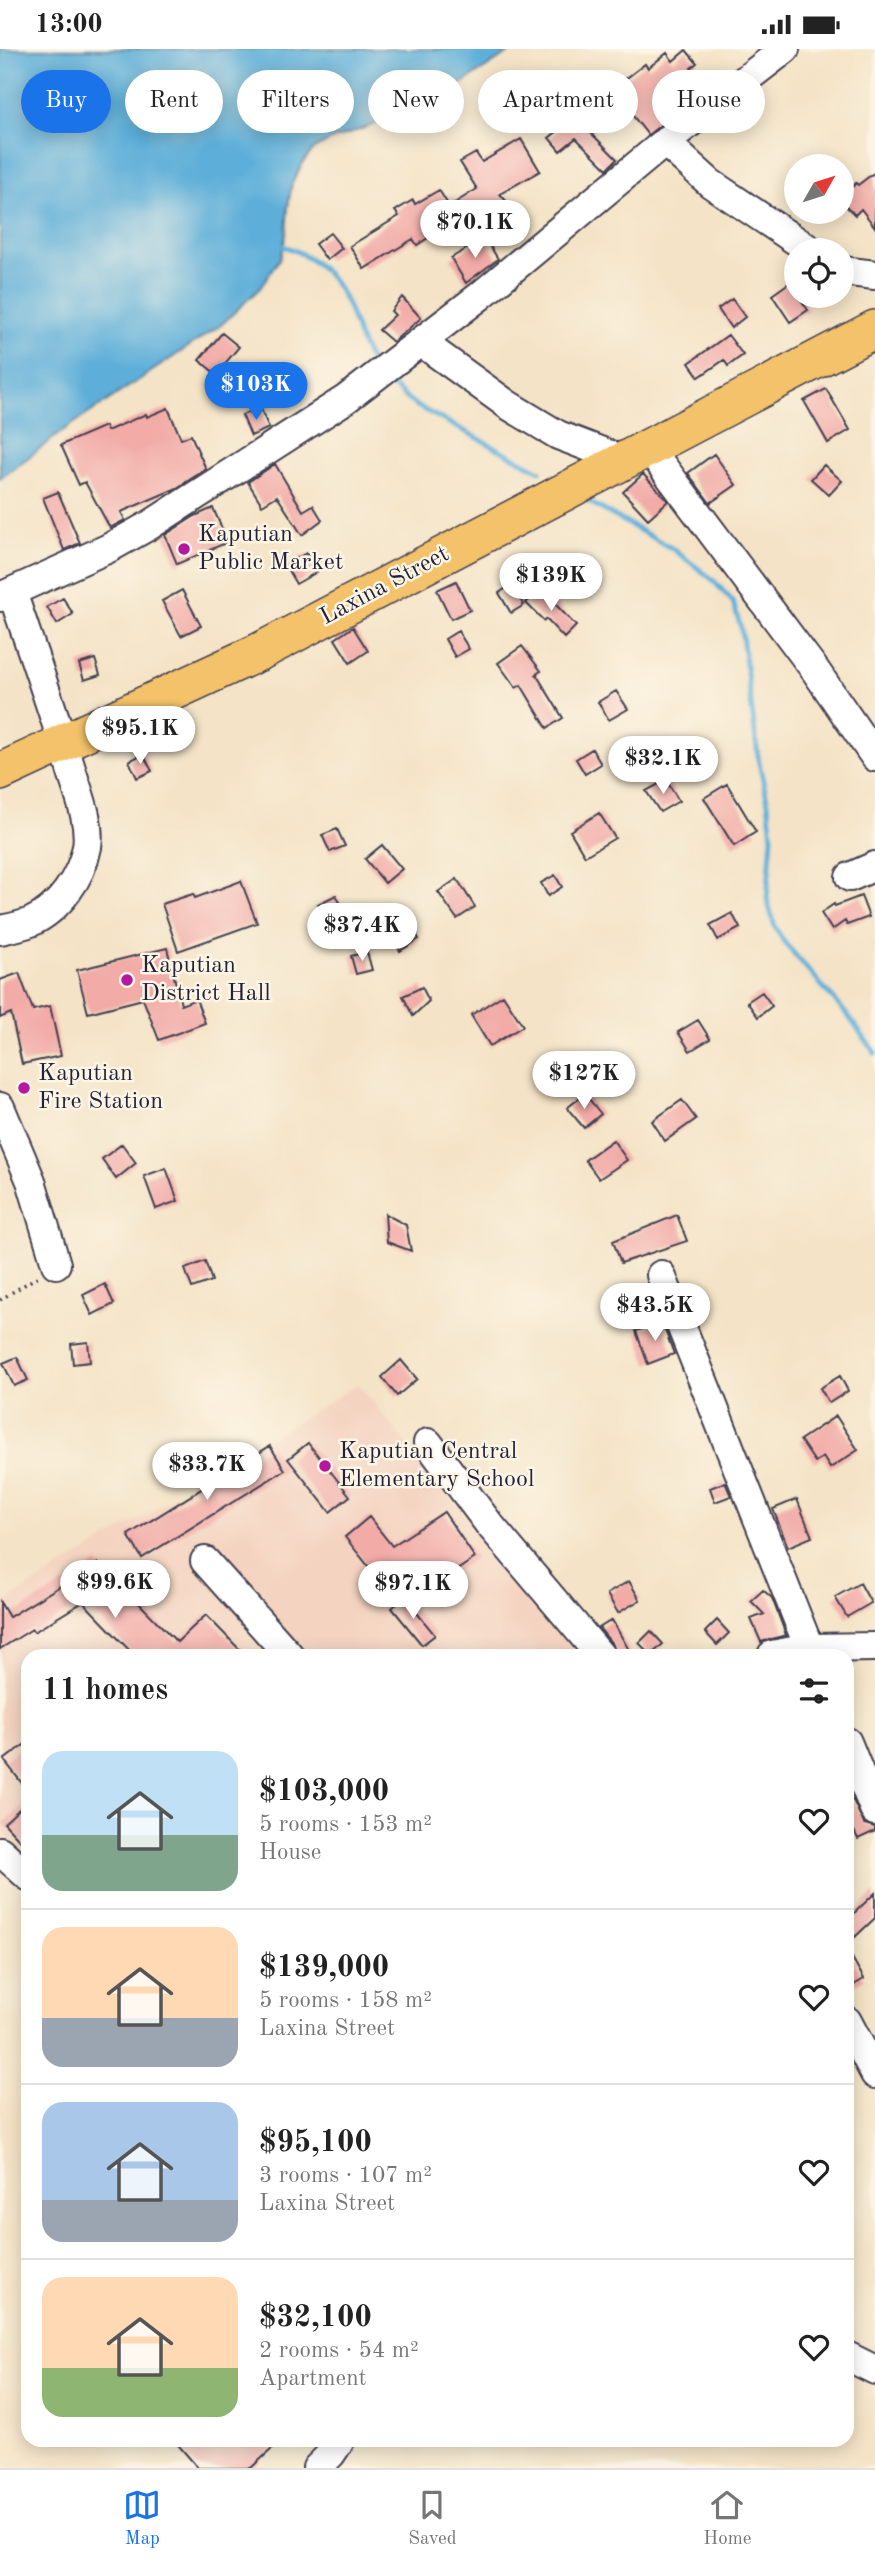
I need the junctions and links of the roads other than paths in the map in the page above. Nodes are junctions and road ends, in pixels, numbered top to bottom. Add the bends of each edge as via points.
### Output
1 (785, 49) edge
2 (665, 142) junction
3 (792, 238) edge
4 (854, 272) edge
5 (875, 275) edge
6 (875, 329) edge
7 (421, 342) junction
8 (635, 453) junction
9 (6, 594) edge
10 (63, 744) junction
11 (875, 757) edge
12 (0, 772) edge
13 (0, 930) edge
14 (0, 1107) edge
15 (56, 1263) road end
16 (661, 1275) dead end
17 (428, 1443) dead end
18 (205, 1561) dead end
19 (875, 1647) edge
20 (284, 1649) edge
21 (595, 1649) edge
22 (809, 1649) edge
23 (849, 1649) edge
24 (854, 1759) edge
25 (875, 1811) edge
26 (0, 1851) edge
27 (21, 1870) edge
28 (854, 2034) edge
29 (875, 2074) edge
30 (854, 2360) edge
31 (875, 2371) edge
32 (336, 2447) edge
33 (317, 2468) edge

1 - 2 street
2 - 3 street via 710,183
2 - 7 street
4 - 5 street
6 - 8 main road, Laxina Street
7 - 8 street via 558,435
7 - 9 street via 346,399 150,525 86,560
8 - 10 main road, Laxina Street via 259,652
8 - 11 street via 815,670
9 - 10 street
10 - 12 main road, Laxina Street
10 - 13 street via 86,821 87,846 80,871 49,911
14 - 15 street via 31,1181
16 - 22 street
17 - 21 street via 489,1524
18 - 20 street
19 - 23 street
24 - 25 street
26 - 27 street
28 - 29 street
30 - 31 street
32 - 33 street

